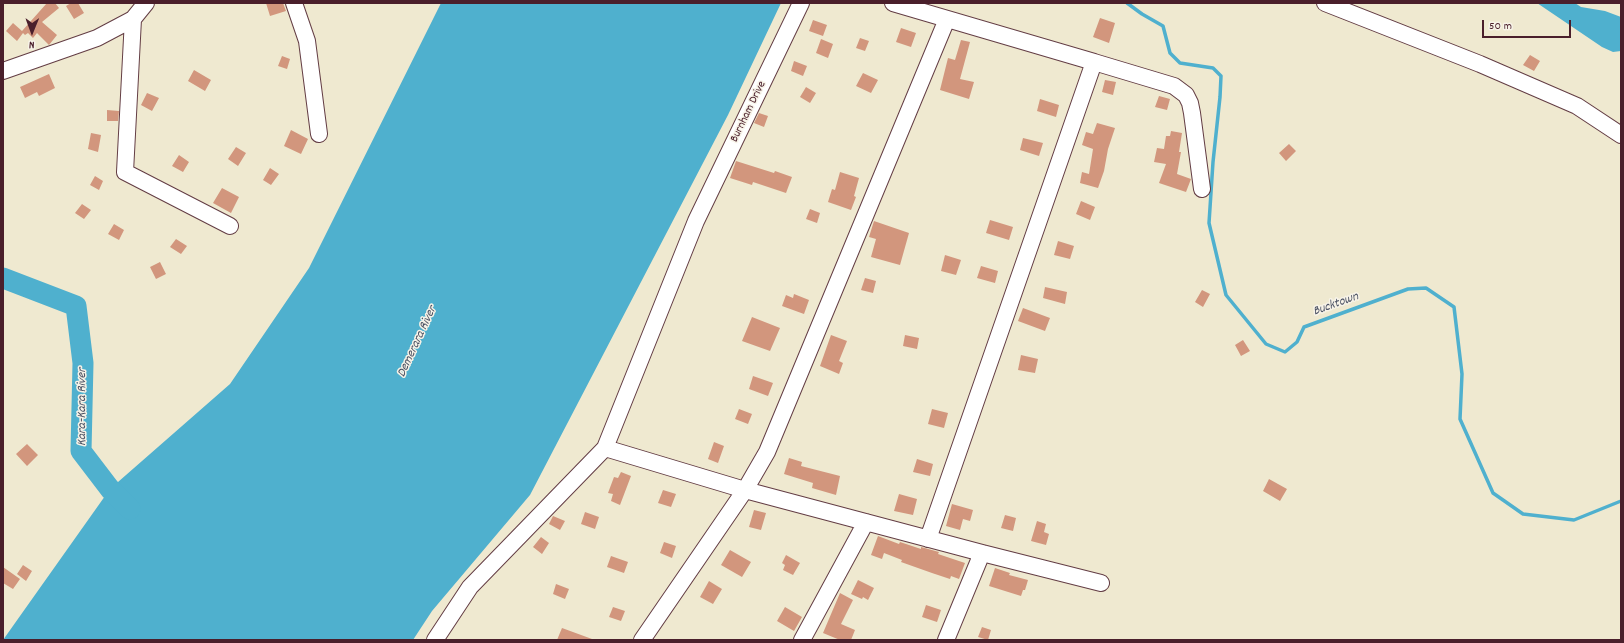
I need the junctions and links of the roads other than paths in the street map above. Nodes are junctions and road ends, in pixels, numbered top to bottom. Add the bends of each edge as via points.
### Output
1 (146, 3) edge
2 (294, 3) edge
3 (801, 3) edge
4 (893, 3) edge
5 (1325, 3) edge
6 (133, 19) junction
7 (947, 19) junction
8 (1094, 62) junction
9 (3, 71) edge
10 (319, 134) dead end
11 (1621, 135) edge
12 (1202, 189) dead end
13 (230, 226) dead end
14 (605, 448) junction
15 (745, 490) junction
16 (866, 522) junction
17 (928, 538) junction
18 (982, 553) junction
19 (1100, 582) dead end
20 (435, 640) edge
21 (642, 640) edge
22 (802, 640) edge
23 (946, 640) edge

1 - 6 street
2 - 10 street via 307,41
3 - 14 street, Burnham Drive via 696,221
4 - 7 street
5 - 11 street via 1480,64 1577,106
6 - 9 street via 97,38
6 - 13 street via 124,172
7 - 8 street
7 - 15 street via 767,452
8 - 12 street via 1165,82 1186,95 1192,113
8 - 17 street
14 - 15 street
14 - 20 street via 470,587
15 - 16 street
15 - 21 street
16 - 17 street
16 - 22 street
17 - 18 street
18 - 19 street
18 - 23 street

